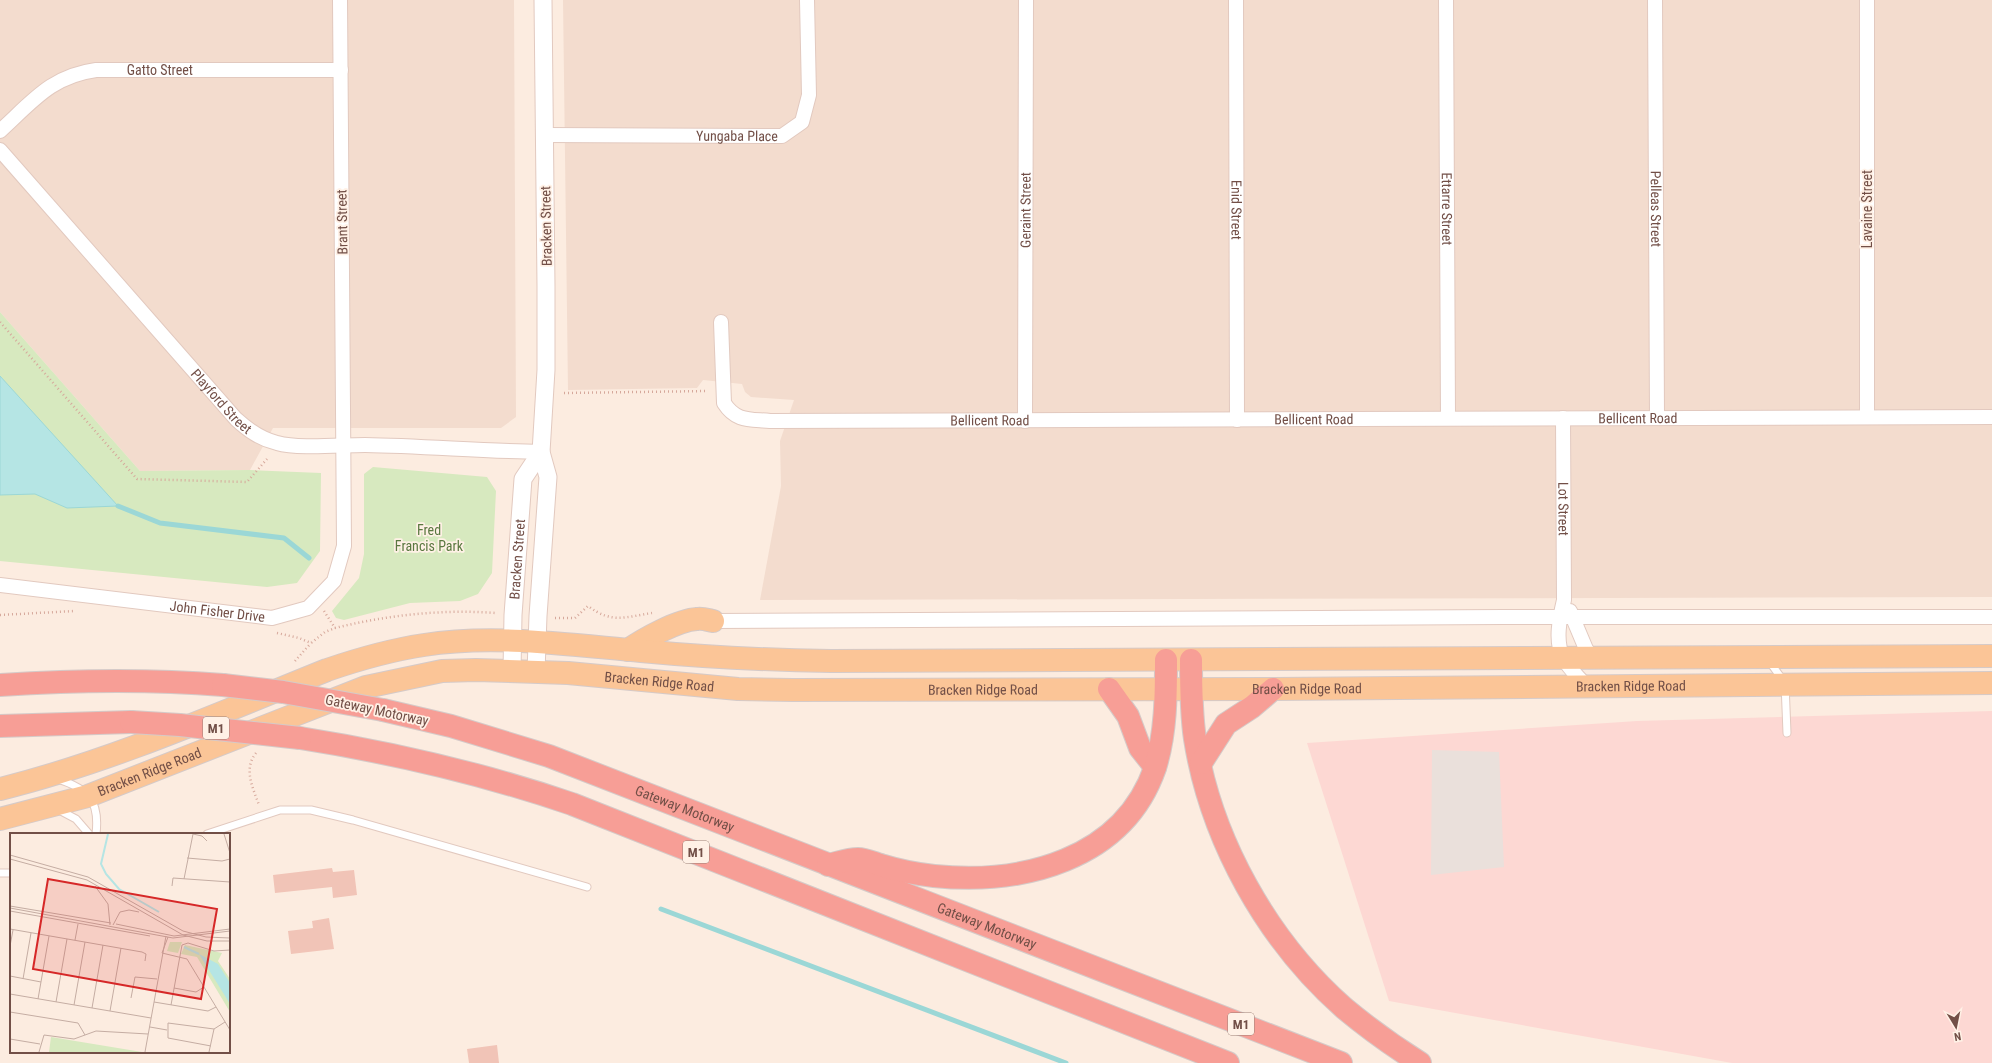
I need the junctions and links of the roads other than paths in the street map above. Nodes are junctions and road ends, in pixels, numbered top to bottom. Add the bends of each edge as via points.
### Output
1 (340, 0) edge
2 (543, 0) edge
3 (807, 0) edge
4 (1026, 0) edge
5 (1236, 0) edge
6 (1446, 0) edge
7 (1655, 0) edge
8 (1867, 0) edge
9 (341, 70) junction
10 (0, 131) edge
11 (545, 135) junction
12 (0, 150) edge
13 (721, 322) dead end
14 (1867, 417) junction
15 (1992, 417) edge
16 (1448, 418) junction
17 (1563, 418) junction
18 (1657, 418) junction
19 (1237, 420) junction
20 (1025, 421) junction
21 (344, 445) junction
22 (541, 452) junction
23 (0, 585) edge
24 (1567, 617) junction
25 (1992, 617) edge
26 (713, 621) joint
27 (512, 642) junction
28 (537, 643) junction
29 (628, 650) junction
30 (1992, 656) edge
31 (1766, 657) junction
32 (1592, 658) junction
33 (1563, 659) junction
34 (1166, 660) junction
35 (1191, 660) junction
36 (512, 671) junction
37 (536, 672) junction
38 (1785, 683) junction
39 (1992, 683) edge
40 (0, 685) edge
41 (1586, 686) junction
42 (1166, 688) junction
43 (1191, 688) junction
44 (1274, 688) junction
45 (1109, 689) junction
46 (0, 726) edge
47 (1787, 733) dead end
48 (1201, 764) junction
49 (1155, 767) junction
50 (50, 777) junction
51 (0, 789) edge
52 (88, 796) junction
53 (51, 806) junction
54 (0, 819) edge
55 (88, 833) edge
56 (96, 833) edge
57 (210, 833) edge
58 (828, 865) junction
59 (587, 887) dead end
60 (1228, 1063) edge
61 (1341, 1063) edge
62 (1420, 1063) edge

1 - 9 street, Brant Street
2 - 11 street, Bracken Street
3 - 11 street, Yungaba Place via 809,95 802,122 782,136
4 - 20 street, Geraint Street
5 - 19 street, Enid Street
6 - 16 street, Ettarre Street
7 - 18 street, Pelleas Street
8 - 14 street, Lavaine Street
9 - 10 street, Gatto Street via 104,70 78,73 50,86
9 - 21 street, Brant Street
11 - 22 street, Bracken Street via 546,363
12 - 21 street, Playford Street via 236,419 250,431 278,444
13 - 20 street, Bellicent Road via 724,403 731,413 744,419
14 - 15 street, Bellicent Road
14 - 18 street, Bellicent Road
16 - 17 street, Bellicent Road
16 - 19 street, Bellicent Road
17 - 18 street, Bellicent Road
17 - 24 street, Lot Street via 1564,600
19 - 20 street, Bellicent Road
21 - 22 street, Playford Street
21 - 23 street, John Fisher Drive via 344,546 334,581 308,608 272,618
22 - 27 street, Bracken Street via 523,479
22 - 28 street, Bracken Street via 548,477
24 - 25 street
24 - 26 street
24 - 32 street
24 - 33 street, Lot Street via 1560,642
26 - 29 main road via 689,620 648,637
27 - 28 main road, Bracken Ridge Road
27 - 36 street, Bracken Street
27 - 50 main road, Bracken Ridge Road via 425,645 359,659 139,746
28 - 29 main road, Bracken Ridge Road
28 - 37 street, Bracken Street
29 - 34 main road, Bracken Ridge Road via 760,660
30 - 31 main road, Bracken Ridge Road
31 - 32 main road, Bracken Ridge Road
31 - 38 lane
32 - 33 main road, Bracken Ridge Road
33 - 35 main road, Bracken Ridge Road
33 - 41 street
34 - 35 main road, Bracken Ridge Road
34 - 42 highway
35 - 43 highway
36 - 37 main road, Bracken Ridge Road
36 - 52 main road, Bracken Ridge Road via 442,671 366,687
37 - 45 main road, Bracken Ridge Road via 738,690
38 - 39 main road, Bracken Ridge Road
38 - 41 main road, Bracken Ridge Road
38 - 47 lane
40 - 58 highway, Gateway Motorway / M1, bridge via 150,680 282,692 383,710 451,726 549,756
41 - 44 main road, Bracken Ridge Road
42 - 43 main road, Bracken Ridge Road
42 - 45 main road, Bracken Ridge Road
42 - 49 highway via 1165,717
43 - 44 main road, Bracken Ridge Road
43 - 48 highway via 1195,739
44 - 48 highway via 1226,724
45 - 49 highway via 1128,716 1140,748
46 - 60 highway, M1, bridge via 130,722 180,725 300,738 442,765 572,804
48 - 62 highway via 1213,810 1234,860 1280,938 1310,974 1343,1007 1382,1039
49 - 58 highway via 1141,798 1129,816 1085,851 1050,867 972,879 902,871 858,859
50 - 51 main road, Bracken Ridge Road
50 - 52 lane via 76,785
52 - 53 main road, Bracken Ridge Road
52 - 56 lane via 94,804 98,819
53 - 54 main road, Bracken Ridge Road
53 - 55 lane via 76,818
57 - 59 lane via 274,812 311,810
58 - 61 highway, Gateway Motorway / M1

